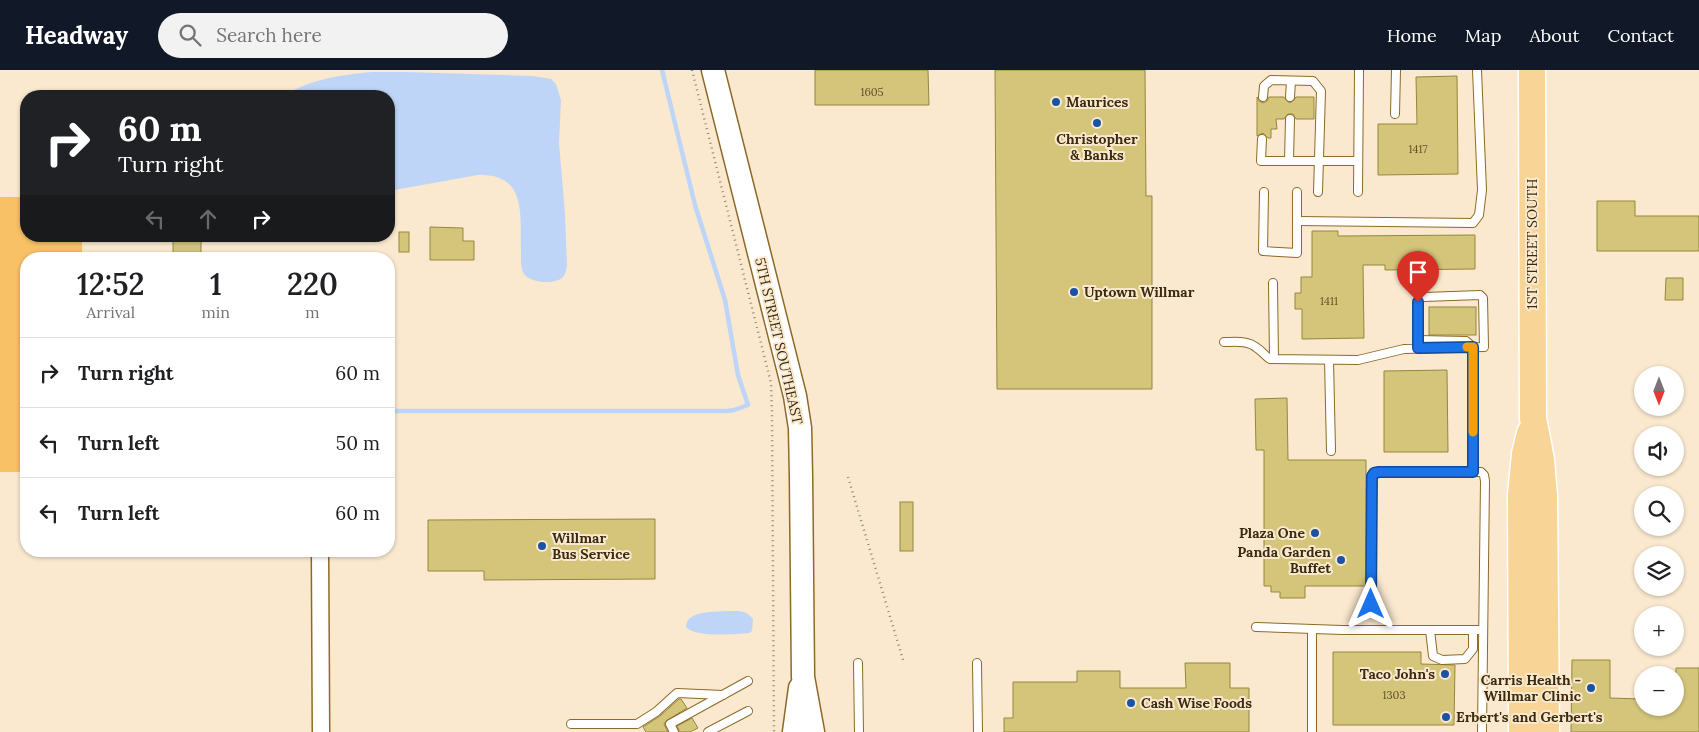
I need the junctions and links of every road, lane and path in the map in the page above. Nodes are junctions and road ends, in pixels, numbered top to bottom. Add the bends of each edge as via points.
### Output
1 (692, 70) edge
2 (713, 70) edge
3 (1359, 70) edge
4 (1396, 70) edge
5 (1477, 70) edge
6 (1532, 70) edge
7 (1291, 81) junction
8 (1263, 97) dead end
9 (1290, 97) dead end
10 (1395, 114) dead end
11 (1290, 119) dead end
12 (1262, 139) dead end
13 (1288, 161) junction
14 (1318, 161) junction
15 (1358, 161) junction
16 (1264, 192) dead end
17 (1297, 192) dead end
18 (1318, 192) dead end
19 (1358, 192) dead end
20 (1297, 222) junction
21 (1273, 283) dead end
22 (1224, 342) dead end
23 (1418, 344) junction
24 (1473, 347) junction
25 (1274, 359) junction
26 (1330, 360) junction
27 (1533, 418) junction
28 (1331, 451) dead end
29 (1473, 472) junction
30 (848, 477) dead end
31 (320, 557) edge
32 (1371, 604) dead end
33 (1256, 626) dead end
34 (1312, 629) junction
35 (1430, 630) junction
36 (1473, 630) junction
37 (1483, 630) junction
38 (858, 663) dead end
39 (904, 663) dead end
40 (977, 663) dead end
41 (803, 677) junction
42 (748, 682) dead end
43 (723, 695) junction
44 (748, 711) dead end
45 (571, 724) dead end
46 (321, 732) edge
47 (674, 732) edge
48 (708, 732) edge
49 (774, 732) edge
50 (794, 732) edge
51 (813, 732) edge
52 (859, 732) edge
53 (978, 732) edge
54 (1312, 732) edge
55 (1482, 732) edge
56 (1522, 732) edge
57 (1546, 732) edge

1 - 49 path via 770,383
2 - 41 street, 5TH STREET SOUTHEAST via 799,419
3 - 15 lane
4 - 10 lane
5 - 20 lane via 1482,190 1479,215 1473,223
6 - 27 main road, 1ST STREET SOUTH
7 - 8 lane via 1271,80 1264,86
7 - 9 lane
7 - 14 lane via 1313,81 1321,91
11 - 13 lane
12 - 13 lane via 1261,161
13 - 14 lane
14 - 15 lane
14 - 18 lane
15 - 19 lane
16 - 20 lane via 1263,251 1297,253
17 - 20 lane
21 - 25 lane
22 - 25 lane via 1250,344
23 - 24 lane
23 - 24 lane via 1419,298 1480,296 1484,302 1484,347
23 - 26 lane via 1358,360
24 - 29 lane
25 - 26 lane
26 - 28 lane
27 - 56 main road, 1ST STREET SOUTH via 1521,495
27 - 57 main road, 1ST STREET SOUTH via 1544,496
29 - 32 lane via 1374,473
29 - 37 lane via 1480,472 1485,481
30 - 39 path
31 - 46 street
33 - 34 lane
34 - 35 lane
34 - 54 lane
35 - 36 lane
35 - 36 lane via 1433,656 1442,660 1465,659 1473,649
36 - 37 lane
37 - 55 lane
38 - 52 lane
40 - 53 lane
41 - 50 street, 5TH STREET SOUTHEAST
41 - 51 street, 5TH STREET SOUTHEAST
42 - 43 lane
43 - 45 lane via 677,693 637,724
43 - 47 lane via 670,724
44 - 48 lane

